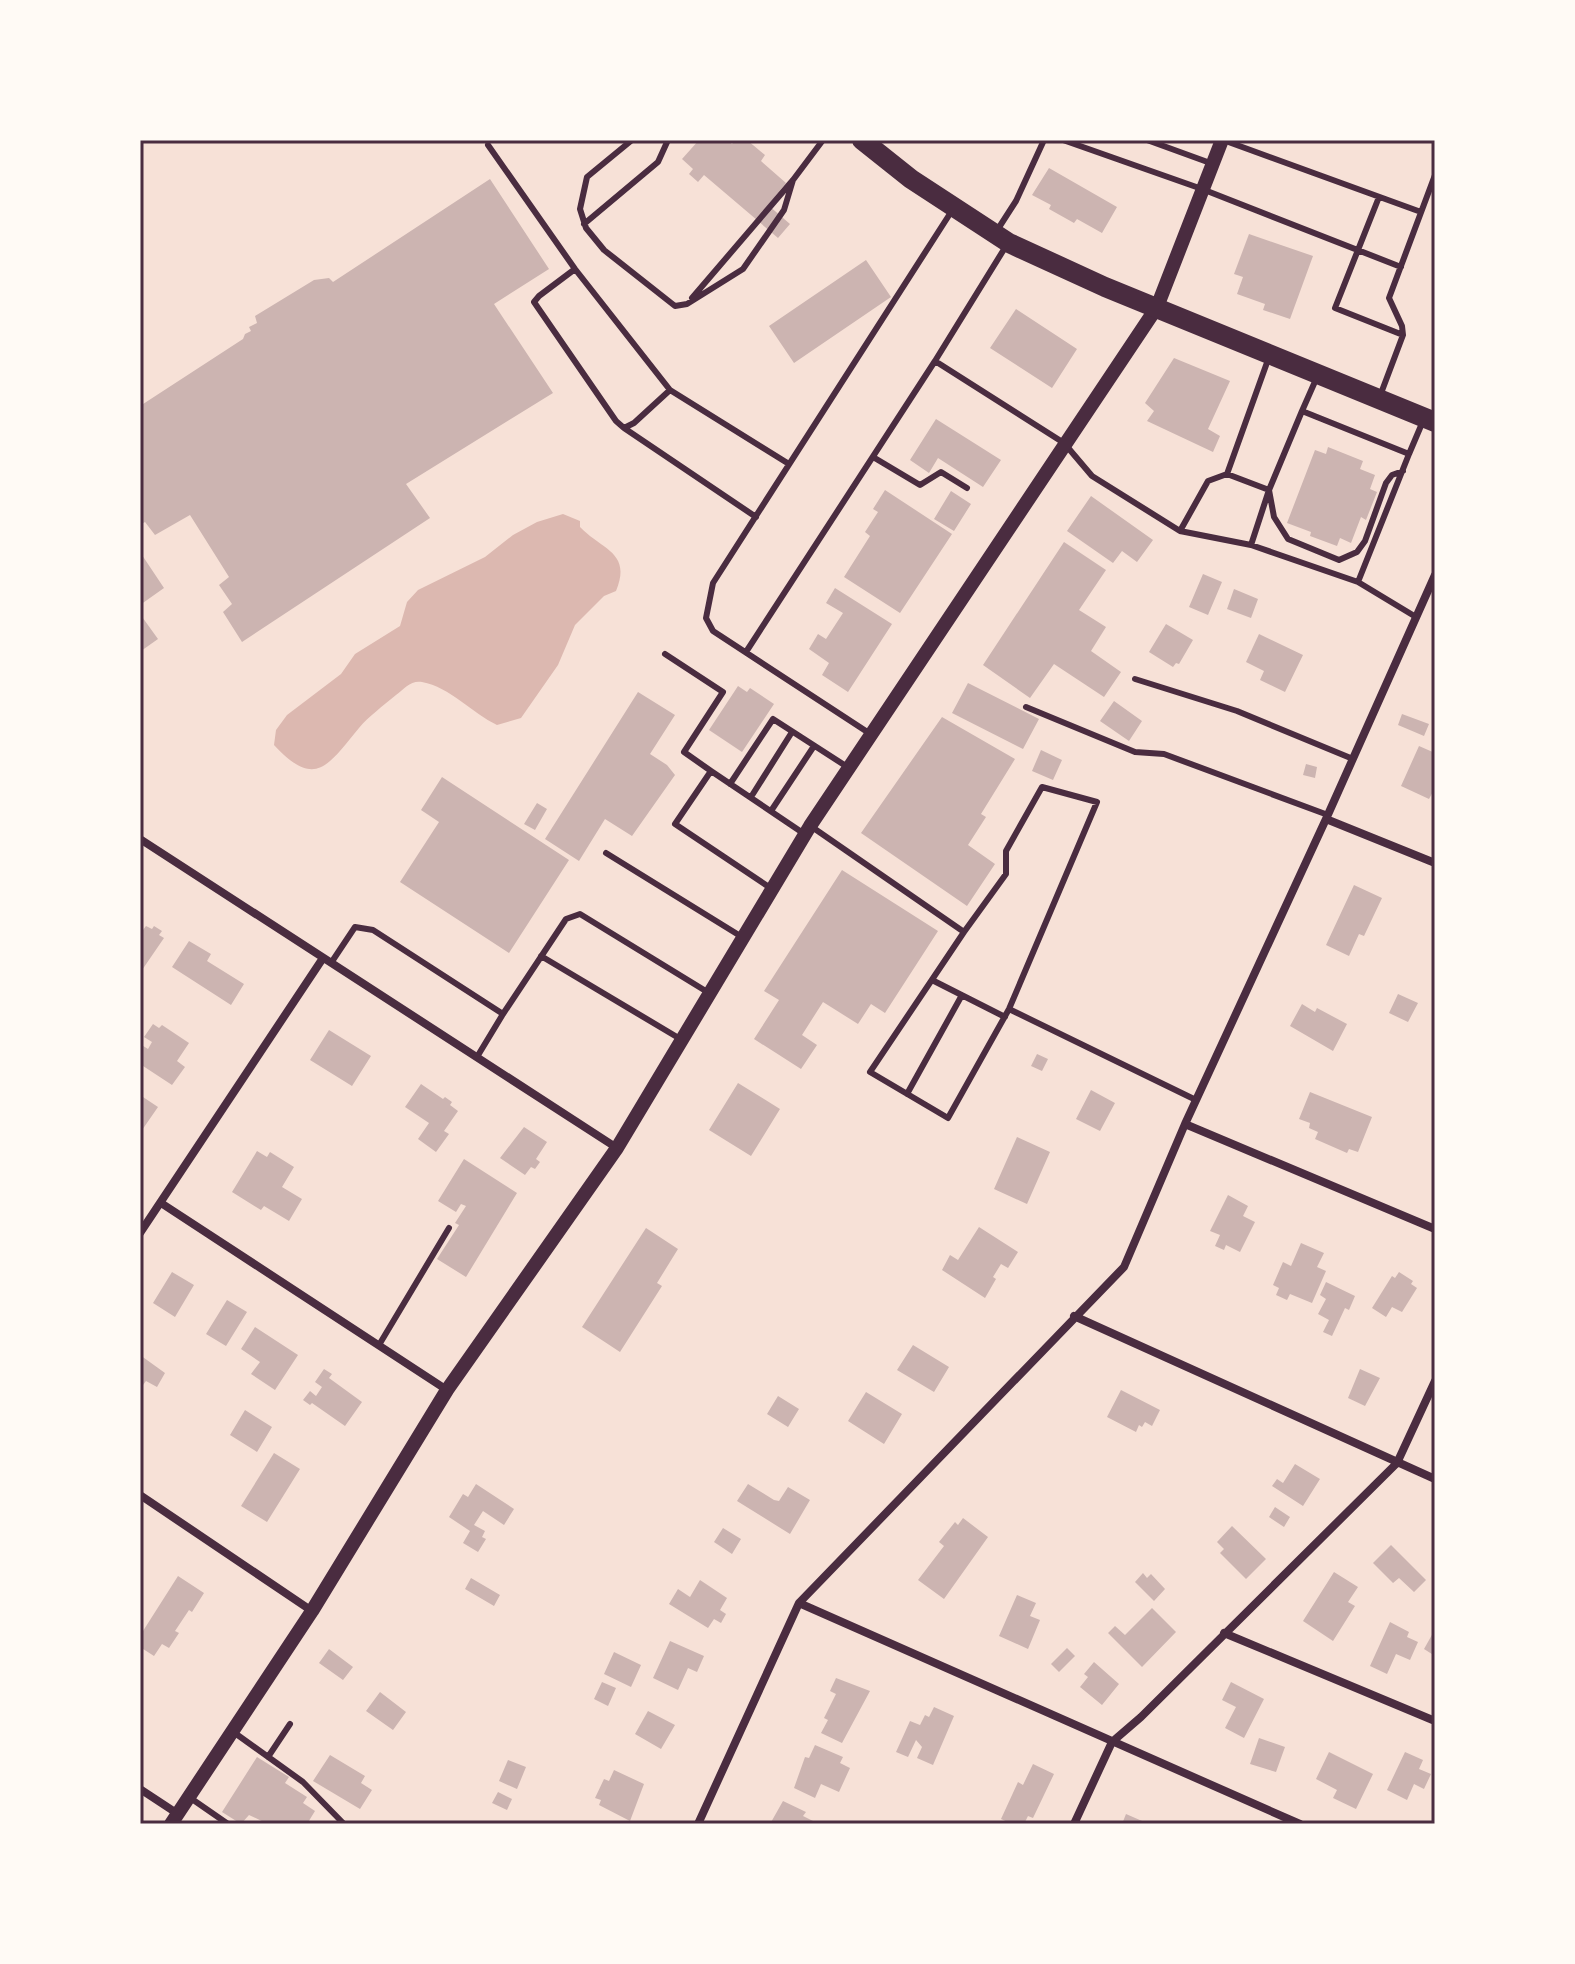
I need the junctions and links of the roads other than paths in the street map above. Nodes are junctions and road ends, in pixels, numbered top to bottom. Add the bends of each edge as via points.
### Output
1 (632, 140) edge
2 (668, 140) edge
3 (823, 140) edge
4 (862, 140) edge
5 (1044, 140) edge
6 (1063, 140) edge
7 (1147, 140) edge
8 (1223, 140) edge
9 (488, 145) dead end
10 (1213, 164) junction
11 (1435, 175) edge
12 (793, 180) junction
13 (1202, 189) junction
14 (1379, 197) junction
15 (953, 208) junction
16 (1421, 212) junction
17 (584, 224) junction
18 (1001, 239) junction
19 (1358, 250) junction
20 (1401, 267) junction
21 (575, 269) junction
22 (687, 304) junction
23 (1157, 307) junction
24 (1403, 335) junction
25 (1271, 353) junction
26 (935, 361) junction
27 (1318, 374) junction
28 (670, 390) junction
29 (1379, 398) junction
30 (1302, 411) junction
31 (1430, 419) edge
32 (624, 428) junction
33 (1064, 443) junction
34 (1409, 454) junction
35 (873, 457) junction
36 (789, 464) junction
37 (1403, 471) junction
38 (1227, 474) junction
39 (967, 488) dead end
40 (1269, 490) junction
41 (756, 517) junction
42 (1180, 531) junction
43 (1251, 545) junction
44 (1435, 575) edge
45 (1358, 582) junction
46 (1416, 617) junction
47 (746, 652) junction
48 (665, 654) dead end
49 (1135, 679) dead end
50 (1026, 707) dead end
51 (792, 732) junction
52 (872, 735) junction
53 (814, 746) junction
54 (1353, 759) junction
55 (849, 768) junction
56 (711, 771) junction
57 (730, 784) junction
58 (751, 797) junction
59 (771, 811) junction
60 (1327, 817) junction
61 (808, 830) junction
62 (140, 839) edge
63 (606, 853) dead end
64 (1435, 863) edge
65 (772, 889) junction
66 (964, 932) junction
67 (743, 938) junction
68 (541, 956) junction
69 (327, 961) junction
70 (932, 980) junction
71 (710, 993) junction
72 (962, 995) junction
73 (1009, 1009) junction
74 (503, 1014) junction
75 (1005, 1017) junction
76 (682, 1040) junction
77 (477, 1057) junction
78 (907, 1094) junction
79 (1196, 1100) junction
80 (1185, 1124) junction
81 (617, 1148) junction
82 (161, 1203) junction
83 (449, 1228) dead end
84 (1435, 1229) edge
85 (140, 1233) edge
86 (1074, 1316) junction
87 (379, 1345) junction
88 (1435, 1381) edge
89 (447, 1390) junction
90 (1397, 1463) junction
91 (1435, 1479) edge
92 (140, 1495) edge
93 (799, 1603) junction
94 (312, 1611) junction
95 (1224, 1633) junction
96 (1435, 1721) edge
97 (290, 1724) dead end
98 (232, 1731) junction
99 (1112, 1742) junction
100 (268, 1757) junction
101 (140, 1789) edge
102 (189, 1797) junction
103 (174, 1819) edge
104 (228, 1824) edge
105 (344, 1824) edge
106 (698, 1824) edge
107 (1074, 1824) edge
108 (1300, 1824) edge

1 - 17 lane via 587,177 580,209
2 - 17 lane via 658,162
3 - 12 lane
4 - 15 main road
5 - 18 lane
6 - 13 lane
7 - 10 lane
8 - 10 street
8 - 14 lane
9 - 21 lane
10 - 13 street
11 - 16 lane
12 - 22 lane
12 - 22 lane via 784,210 743,269
13 - 19 lane
13 - 23 street
14 - 16 lane
14 - 19 lane
15 - 18 main road
15 - 36 lane
16 - 20 lane
17 - 22 lane via 604,250 675,306
18 - 23 main road
18 - 26 lane
19 - 20 lane
19 - 24 lane via 1335,308
20 - 24 lane via 1389,298
21 - 28 lane
21 - 32 lane via 534,302
23 - 25 main road
23 - 33 street
24 - 29 lane
25 - 27 main road
25 - 38 lane
26 - 33 lane
26 - 35 lane
27 - 29 main road
27 - 30 lane
28 - 32 lane
28 - 36 lane
29 - 31 main road
30 - 34 lane
30 - 40 lane
31 - 34 lane
32 - 41 lane
33 - 42 lane via 1092,476
33 - 52 street
34 - 37 lane
35 - 39 lane via 920,485 941,472
35 - 47 lane
36 - 41 lane
37 - 40 lane via 1386,483 1365,541 1357,552 1339,560 1288,539 1274,517
37 - 45 lane
38 - 40 lane
38 - 42 lane via 1208,481
40 - 43 lane
41 - 47 lane via 713,583 706,618 713,631
42 - 43 lane
43 - 45 lane
44 - 46 street
45 - 46 lane
46 - 54 street
47 - 52 lane
48 - 56 lane via 723,692 684,752
49 - 54 lane via 1237,711
50 - 60 lane via 1135,752 1164,754
51 - 53 lane
51 - 57 lane via 773,719
51 - 58 lane
52 - 55 street
53 - 55 lane
53 - 59 lane
54 - 60 street
55 - 61 street
56 - 57 lane
56 - 65 lane via 675,824
57 - 58 lane
58 - 59 lane
59 - 61 lane
60 - 64 street
60 - 79 street
61 - 65 street
61 - 66 lane
62 - 69 street
63 - 67 lane
65 - 67 street
66 - 70 lane
66 - 73 lane via 1006,874 1006,851 1042,787 1097,802
67 - 71 street
68 - 71 lane via 566,919 580,914
68 - 74 lane
68 - 76 lane
69 - 74 lane via 355,927 373,930
69 - 77 street
69 - 82 street
70 - 72 lane
70 - 78 lane via 870,1072
71 - 76 street
72 - 75 lane
72 - 78 lane
73 - 75 lane
73 - 79 lane
74 - 77 lane
75 - 78 lane via 948,1118
76 - 81 street
77 - 81 street
79 - 80 street
80 - 84 street
80 - 86 street via 1124,1267
81 - 89 street
82 - 85 street
82 - 87 street
83 - 87 lane
86 - 90 street
86 - 93 street
87 - 89 street
88 - 90 street
89 - 94 street
90 - 91 street
90 - 95 street
92 - 94 street
93 - 99 street
93 - 106 street
94 - 98 street
95 - 96 street
95 - 99 street
97 - 100 lane
98 - 100 lane
98 - 102 street
99 - 107 street
99 - 108 street
100 - 105 lane via 303,1782
101 - 103 street
102 - 103 street
102 - 104 lane

